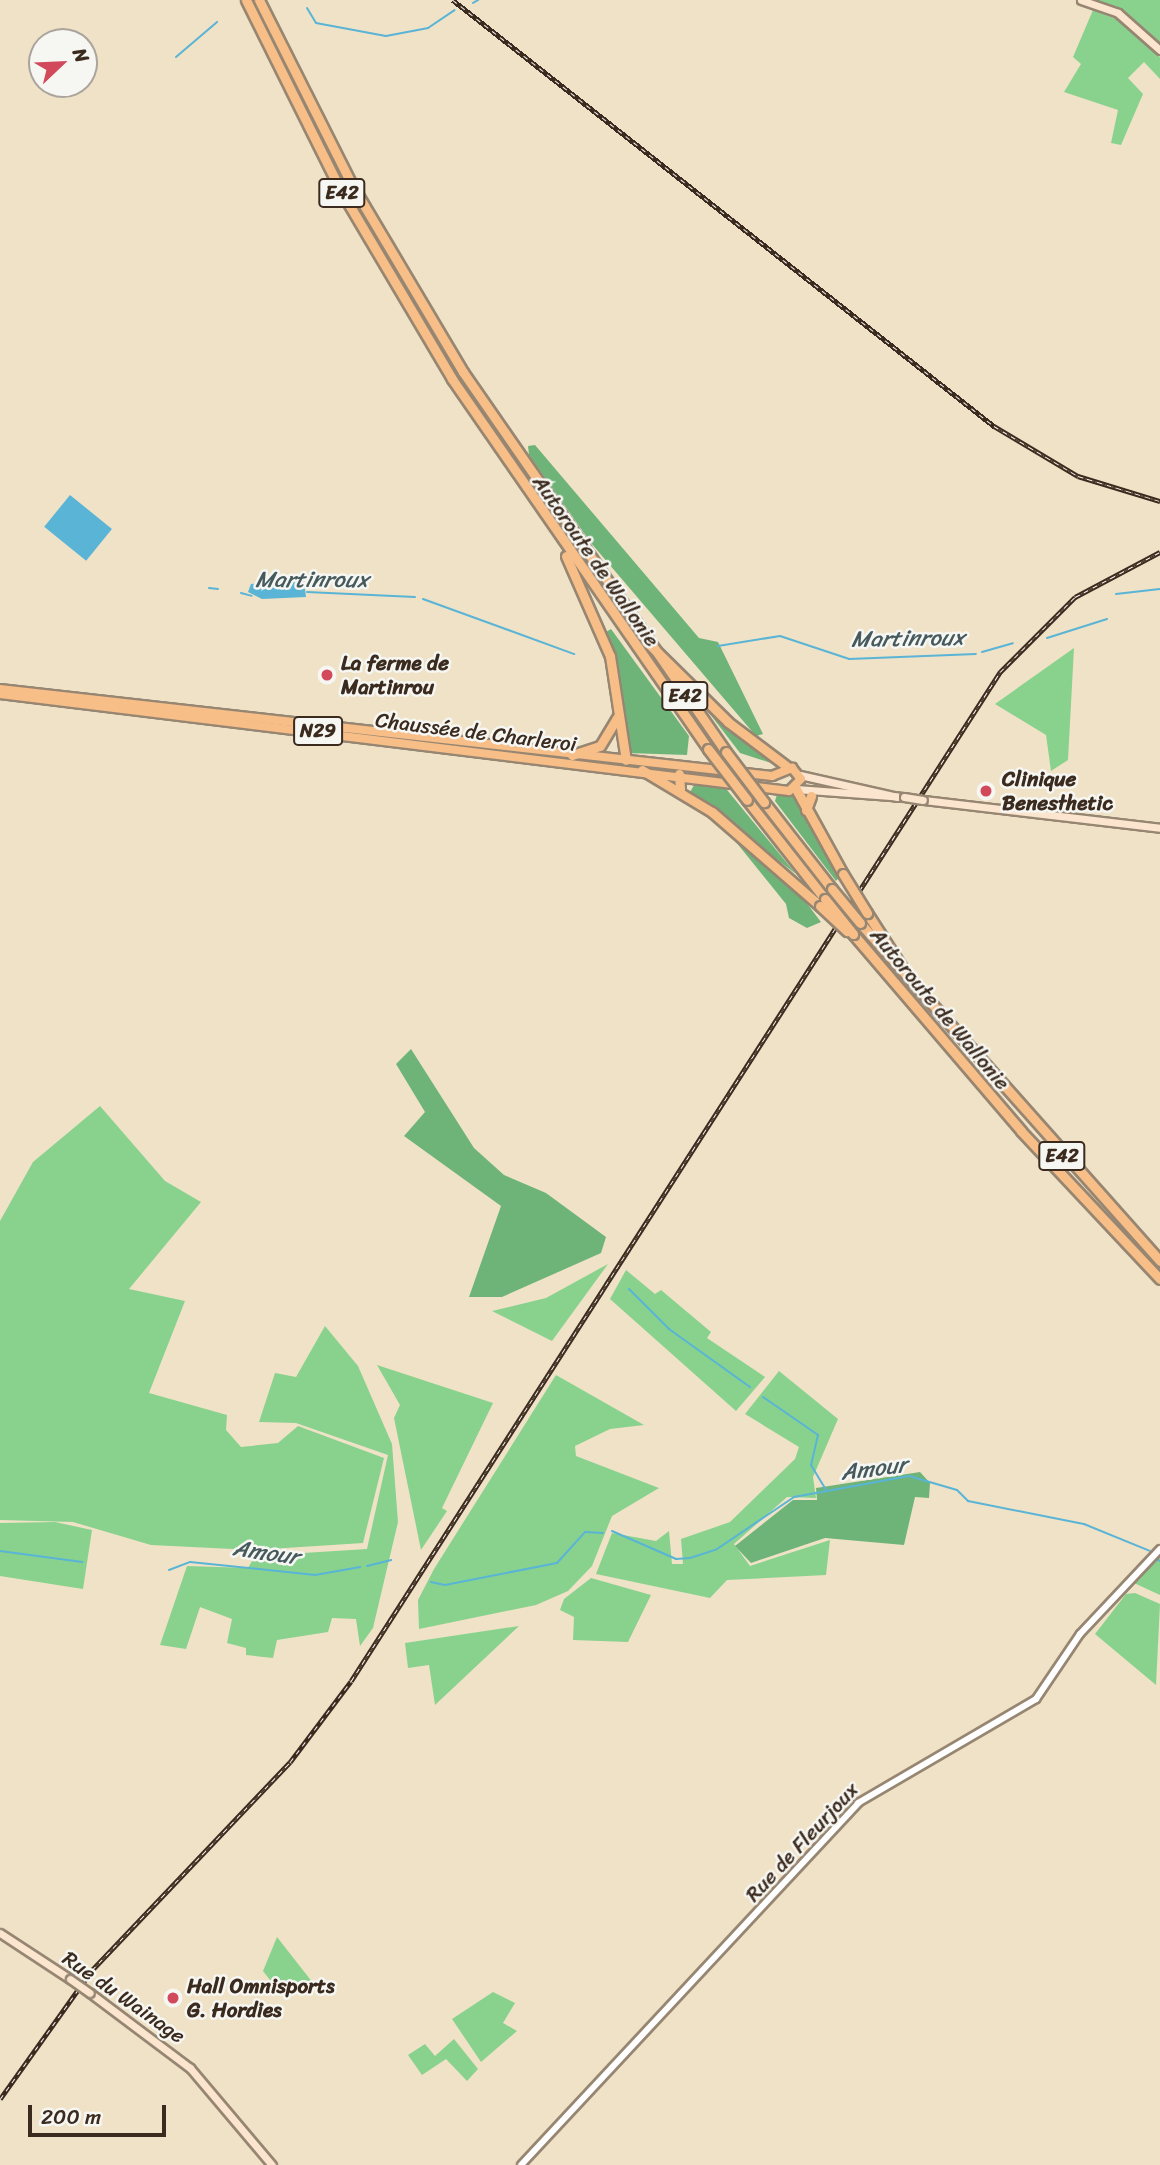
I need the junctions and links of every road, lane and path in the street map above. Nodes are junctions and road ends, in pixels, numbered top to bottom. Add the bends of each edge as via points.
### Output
1 (246, 0) edge
2 (259, 0) edge
3 (1081, 0) edge
4 (1160, 50) edge
5 (564, 548) junction
6 (644, 640) junction
7 (0, 692) edge
8 (618, 713) junction
9 (572, 755) junction
10 (626, 760) junction
11 (688, 767) junction
12 (789, 768) junction
13 (639, 769) junction
14 (679, 775) junction
15 (780, 775) junction
16 (800, 775) junction
17 (781, 786) junction
18 (680, 789) junction
19 (796, 789) junction
20 (848, 793) junction
21 (868, 793) junction
22 (811, 796) joint
23 (806, 810) junction
24 (1160, 828) edge
25 (822, 903) junction
26 (910, 983) junction
27 (1160, 1261) edge
28 (1160, 1279) edge
29 (1160, 1549) edge
30 (0, 1933) edge
31 (272, 2165) edge
32 (521, 2165) edge

1 - 5 highway, Autoroute de Wallonie / E42 via 341,191 452,379
2 - 6 highway, Autoroute de Wallonie / E42 via 352,185 463,372
3 - 4 main road via 1118,13
5 - 8 highway via 607,648
5 - 25 highway, Autoroute de Wallonie / E42, bridge
6 - 12 highway via 729,722
6 - 26 highway, Autoroute de Wallonie / E42, bridge via 764,802
7 - 9 main road, Chaussée de Charleroi / N29
7 - 13 main road, Chaussée de Charleroi / N29
8 - 9 highway via 600,746
8 - 10 highway
9 - 10 main road, Chaussée de Charleroi / N29
10 - 11 main road, Chaussée de Charleroi / N29
10 - 13 main road
11 - 14 main road
11 - 15 main road, Chaussée de Charleroi / N29
12 - 15 main road
12 - 16 main road, N29
13 - 14 main road, Chaussée de Charleroi / N29
13 - 18 highway
14 - 17 main road, Chaussée de Charleroi / N29
14 - 18 highway
15 - 17 main road
16 - 19 main road
16 - 21 main road, N29
17 - 19 main road, N29
18 - 25 highway
19 - 20 main road, N29
19 - 23 highway
20 - 21 main road, N29
20 - 22 main road
21 - 24 main road, N29, bridge
22 - 23 highway
23 - 26 highway, bridge
25 - 28 highway, Autoroute de Wallonie / E42, bridge via 1021,1131
26 - 27 highway, Autoroute de Wallonie / E42
29 - 32 street, Rue de Fleurjoux via 1080,1634 1036,1699 858,1803
30 - 31 main road, Rue du Wainage, bridge via 190,2068

